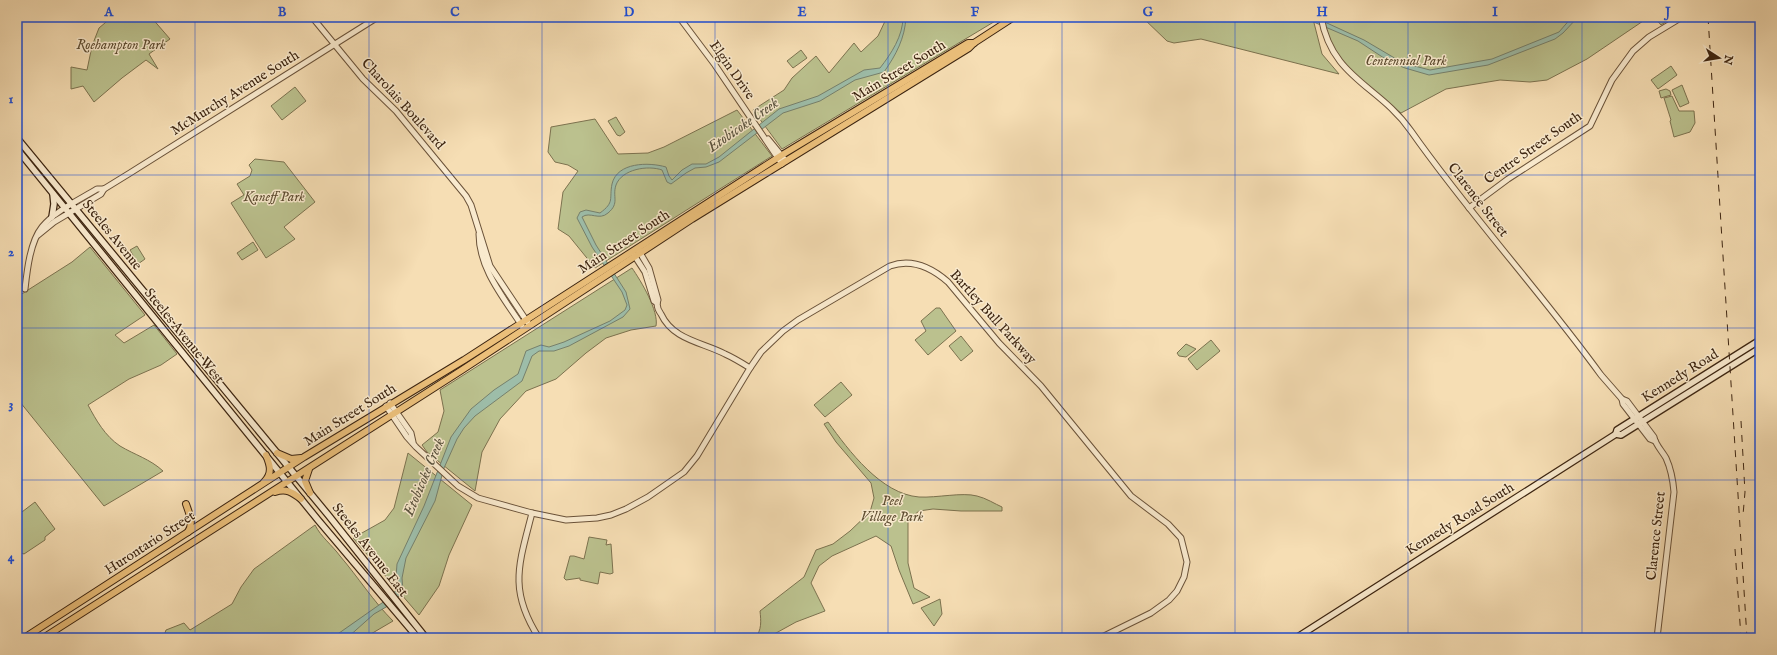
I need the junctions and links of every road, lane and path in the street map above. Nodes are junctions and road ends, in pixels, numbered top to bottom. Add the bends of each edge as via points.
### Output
1 (312, 17) edge
2 (378, 17) edge
3 (679, 17) edge
4 (1014, 17) edge
5 (1322, 17) edge
6 (1682, 17) edge
7 (974, 43) junction
8 (335, 44) junction
9 (17, 138) edge
10 (17, 150) edge
11 (780, 156) junction
12 (784, 162) junction
13 (53, 194) junction
14 (74, 207) junction
15 (1469, 208) junction
16 (67, 211) junction
17 (52, 218) junction
18 (38, 236) junction
19 (636, 252) junction
20 (601, 275) junction
21 (25, 289) dead end
22 (149, 298) junction
23 (142, 303) junction
24 (523, 321) junction
25 (527, 327) junction
26 (1760, 340) edge
27 (189, 347) junction
28 (1760, 348) edge
29 (182, 353) junction
30 (750, 368) junction
31 (220, 400) junction
32 (235, 404) junction
33 (388, 404) junction
34 (394, 413) junction
35 (1638, 420) junction
36 (345, 432) junction
37 (351, 441) junction
38 (277, 453) junction
39 (266, 455) junction
40 (304, 457) junction
41 (309, 467) junction
42 (289, 468) junction
43 (280, 473) junction
44 (296, 476) junction
45 (287, 482) junction
46 (260, 486) junction
47 (310, 493) junction
48 (268, 494) junction
49 (301, 499) junction
50 (186, 504) dead end
51 (532, 513) junction
52 (187, 533) junction
53 (381, 588) junction
54 (402, 614) junction
55 (24, 638) edge
56 (43, 638) edge
57 (418, 638) edge
58 (426, 638) edge
59 (539, 638) edge
60 (1100, 638) edge
61 (1296, 638) edge
62 (1657, 638) edge

1 - 8 street, Charolais Boulevard
2 - 8 street, McMurchy Avenue South
3 - 11 street, Elgin Drive
4 - 7 main road, Main Street South
5 - 15 street, Clarence Street via 1324,30 1335,56 1356,79 1403,121
6 - 15 street, Centre Street South via 1632,51 1612,80 1590,126 1508,179
7 - 11 main road, Main Street South via 968,43
7 - 12 main road, Main Street South
8 - 14 street, McMurchy Avenue South via 104,189 97,189
8 - 24 street, Charolais Boulevard via 363,79 396,111 471,205 494,275
9 - 14 main road, Steeles Avenue
10 - 13 main road, Steeles Avenue
11 - 12 street, Elgin Drive
11 - 19 main road, Main Street South
12 - 19 main road, Main Street South
13 - 16 main road, Steeles Avenue
13 - 17 main road
14 - 16 street, McMurchy Avenue South
14 - 22 main road, Steeles Avenue
15 - 35 street, Clarence Street via 1622,399 1627,401
16 - 17 street
16 - 18 street
16 - 23 main road, Steeles Avenue West
17 - 18 street via 41,228
18 - 21 street via 30,255
19 - 20 main road, Main Street South
19 - 30 street via 654,301 669,327 679,335 725,354
20 - 24 main road, Main Street South
20 - 25 main road, Main Street South
22 - 23 main road
22 - 27 main road, Steeles Avenue
23 - 29 main road, Steeles Avenue West
24 - 25 street, Charolais Boulevard
24 - 33 main road, Main Street South via 464,360
25 - 34 main road, Main Street South
26 - 35 main road, Kennedy Road
27 - 29 main road
27 - 32 main road, Steeles Avenue West
28 - 35 main road, Kennedy Road
29 - 31 main road, Steeles Avenue West
30 - 51 street, Bartley Bull Parkway via 697,456 673,481 611,515 566,520
30 - 60 street, Bartley Bull Parkway via 761,352 783,331 877,272 896,263 907,263 926,266 939,274 1020,367 1041,386 1131,496 1168,524 1181,538 1186,562 1184,577 1177,591 1151,613
31 - 32 main road
31 - 39 main road, Steeles Avenue West
32 - 38 main road, Steeles Avenue West
33 - 34 street, Bartley Bull Parkway
33 - 36 main road, Main Street South
34 - 37 main road, Main Street South
34 - 51 street, Bartley Bull Parkway via 411,433 413,443 458,486 478,498
35 - 61 main road, Kennedy Road South via 1621,435 1616,434
35 - 62 street, Clarence Street via 1654,437 1667,460 1672,473 1674,492
36 - 37 main road
36 - 40 main road, Main Street South
37 - 41 main road, Main Street South
38 - 40 main road via 291,459
38 - 42 main road, Steeles Avenue West
39 - 43 main road, Steeles Avenue West
39 - 46 main road via 270,473
40 - 42 main road, Main Street South
41 - 44 main road, Main Street South
41 - 47 main road via 305,479
42 - 43 main road, Hurontario Street
42 - 44 main road
43 - 45 main road
43 - 46 main road, Hurontario Street
44 - 45 main road, Hurontario Street
44 - 47 main road, Steeles Avenue East
45 - 48 main road, Hurontario Street
45 - 49 main road, Steeles Avenue East
46 - 52 main road, Hurontario Street
47 - 53 main road, Steeles Avenue East
48 - 49 main road via 285,490
48 - 56 main road, Hurontario Street
49 - 53 main road, Steeles Avenue East
50 - 52 main road via 191,522 191,528
51 - 59 street via 518,569 518,582 529,623
52 - 55 main road, Hurontario Street
53 - 54 main road, Steeles Avenue East
54 - 57 main road, Steeles Avenue East
54 - 58 main road, Steeles Avenue East

